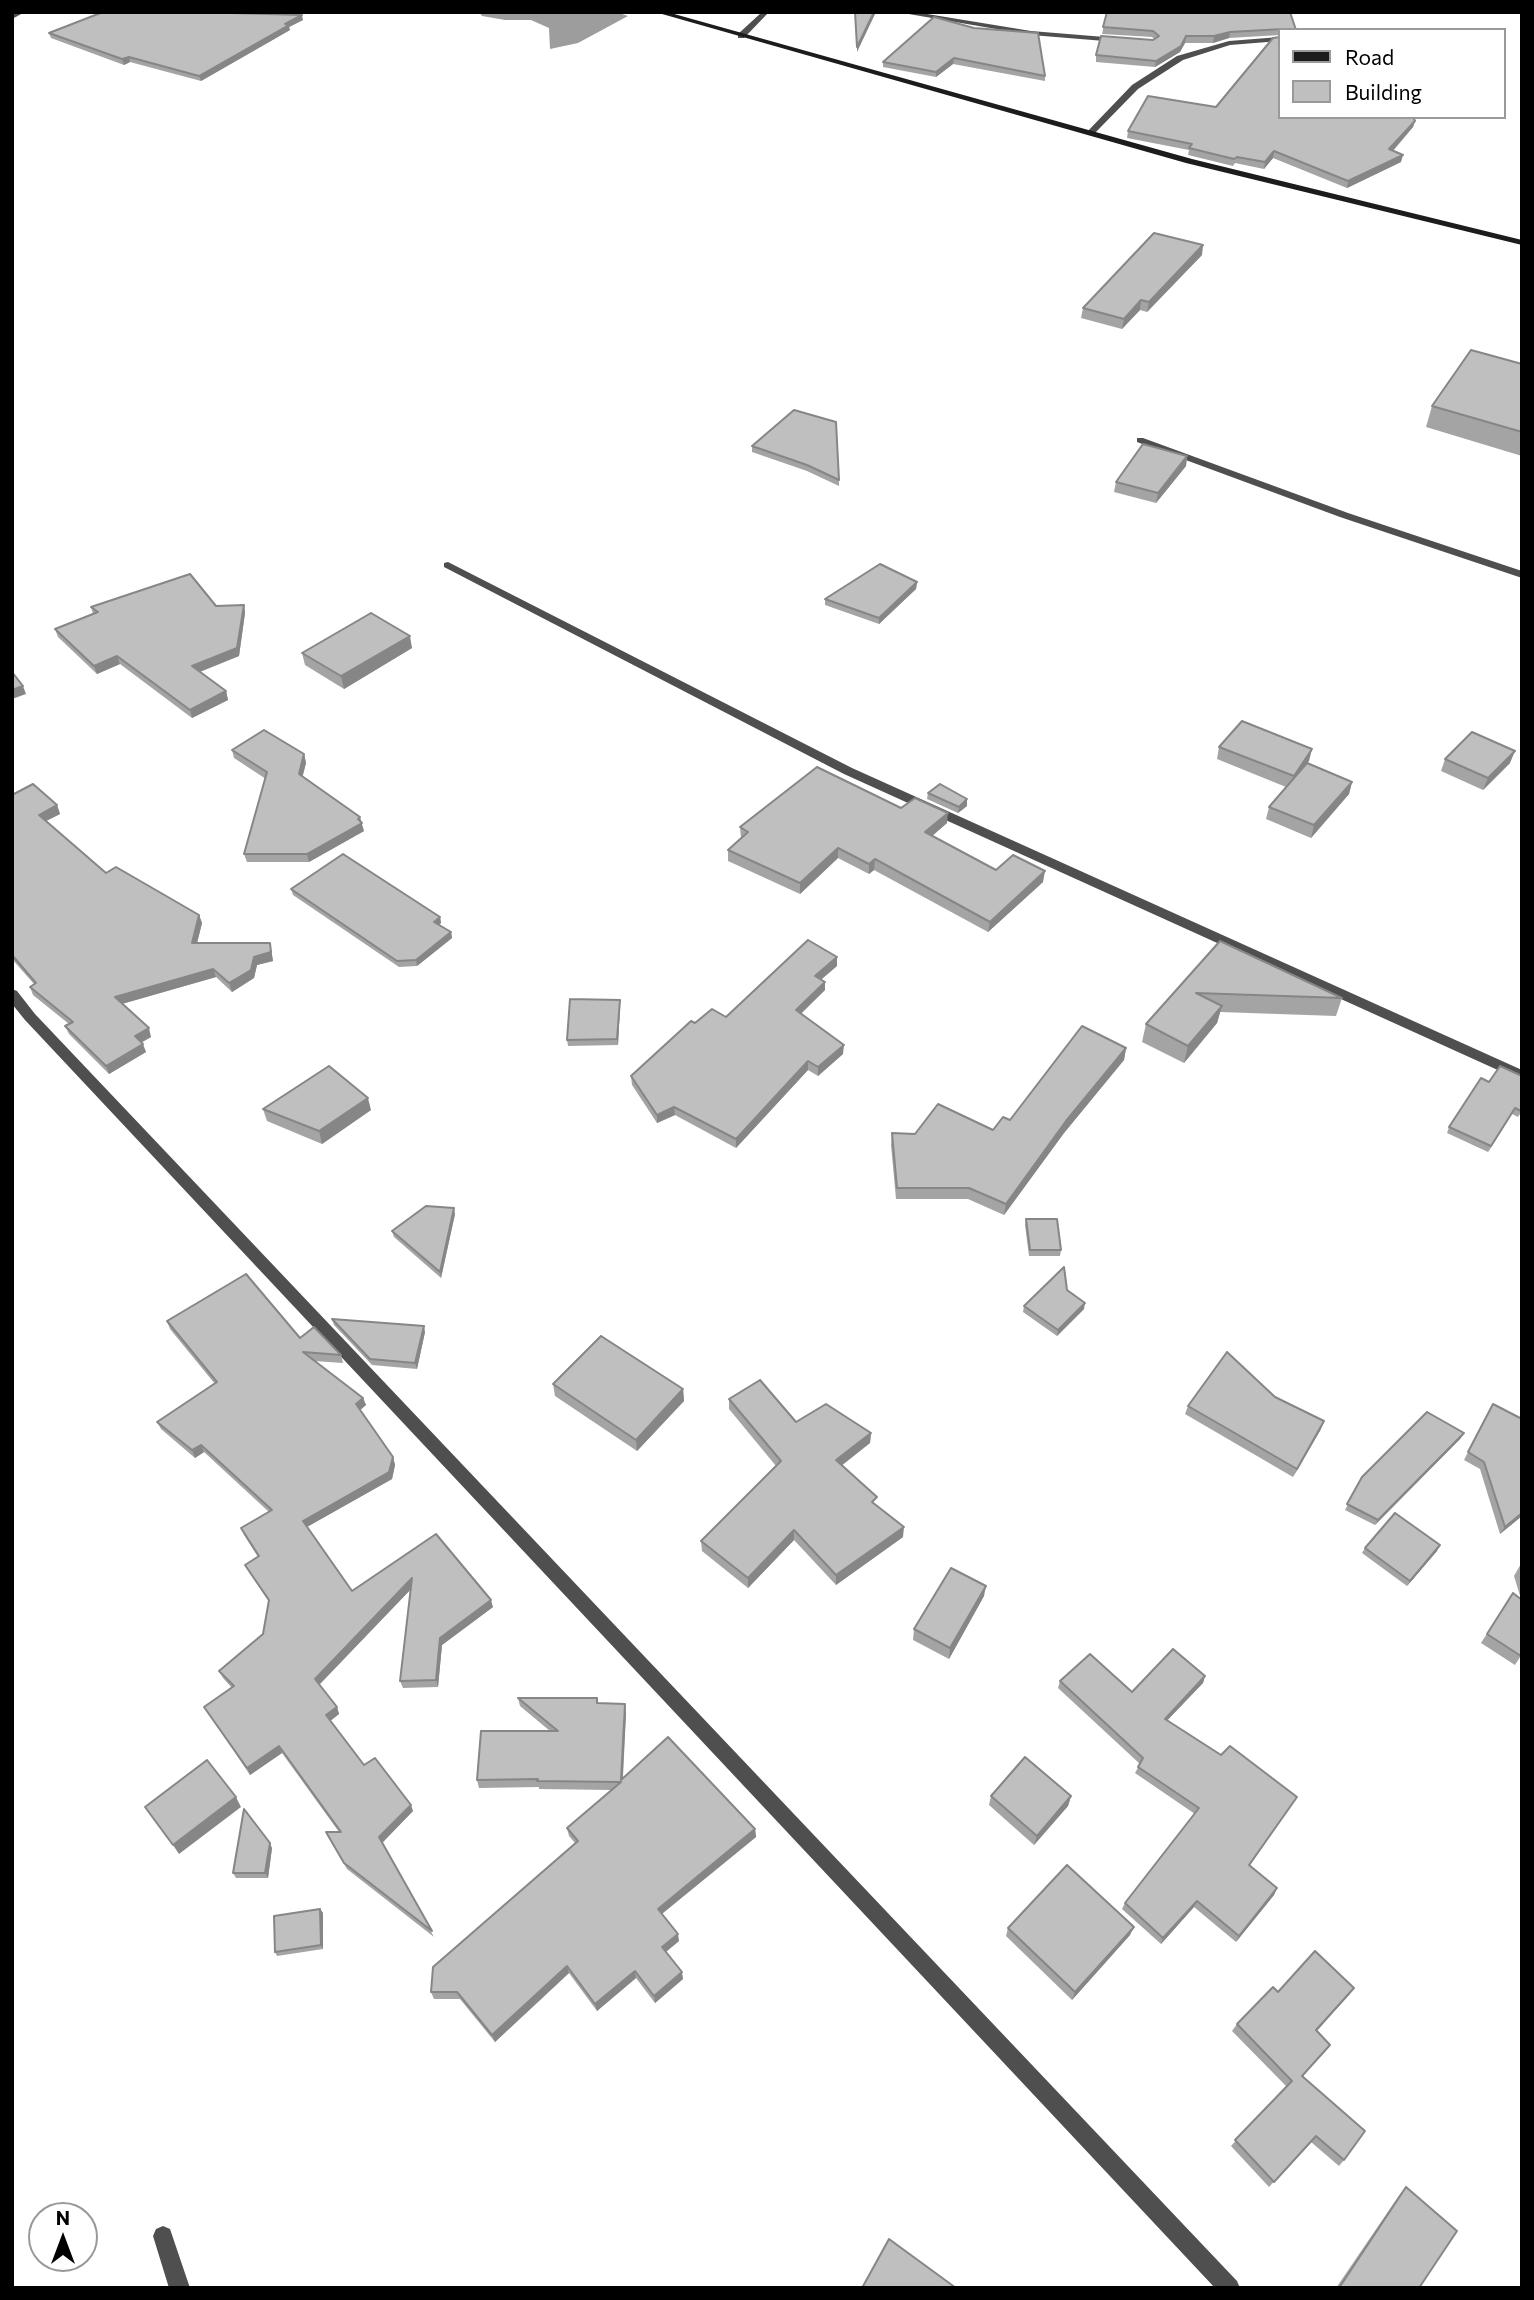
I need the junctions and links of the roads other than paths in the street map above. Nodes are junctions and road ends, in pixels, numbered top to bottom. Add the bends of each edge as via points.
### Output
1 (22, 12) edge
2 (658, 12) edge
3 (766, 12) edge
4 (900, 12) edge
5 (12, 17) edge
6 (741, 36) junction
7 (1278, 39) edge
8 (1126, 40) edge
9 (1090, 133) junction
10 (1522, 243) edge
11 (1140, 440) dead end
12 (448, 565) dead end
13 (1522, 575) edge
14 (12, 994) edge
15 (1522, 1076) edge
16 (163, 2236) dead end
17 (180, 2288) edge
18 (1230, 2288) edge

1 - 5 street
2 - 6 street
3 - 6 street
4 - 8 street via 1031,33
6 - 9 street
7 - 9 street via 1229,43 1180,58 1135,87
9 - 10 street
11 - 13 street
12 - 15 street via 848,771
14 - 18 street
16 - 17 street

